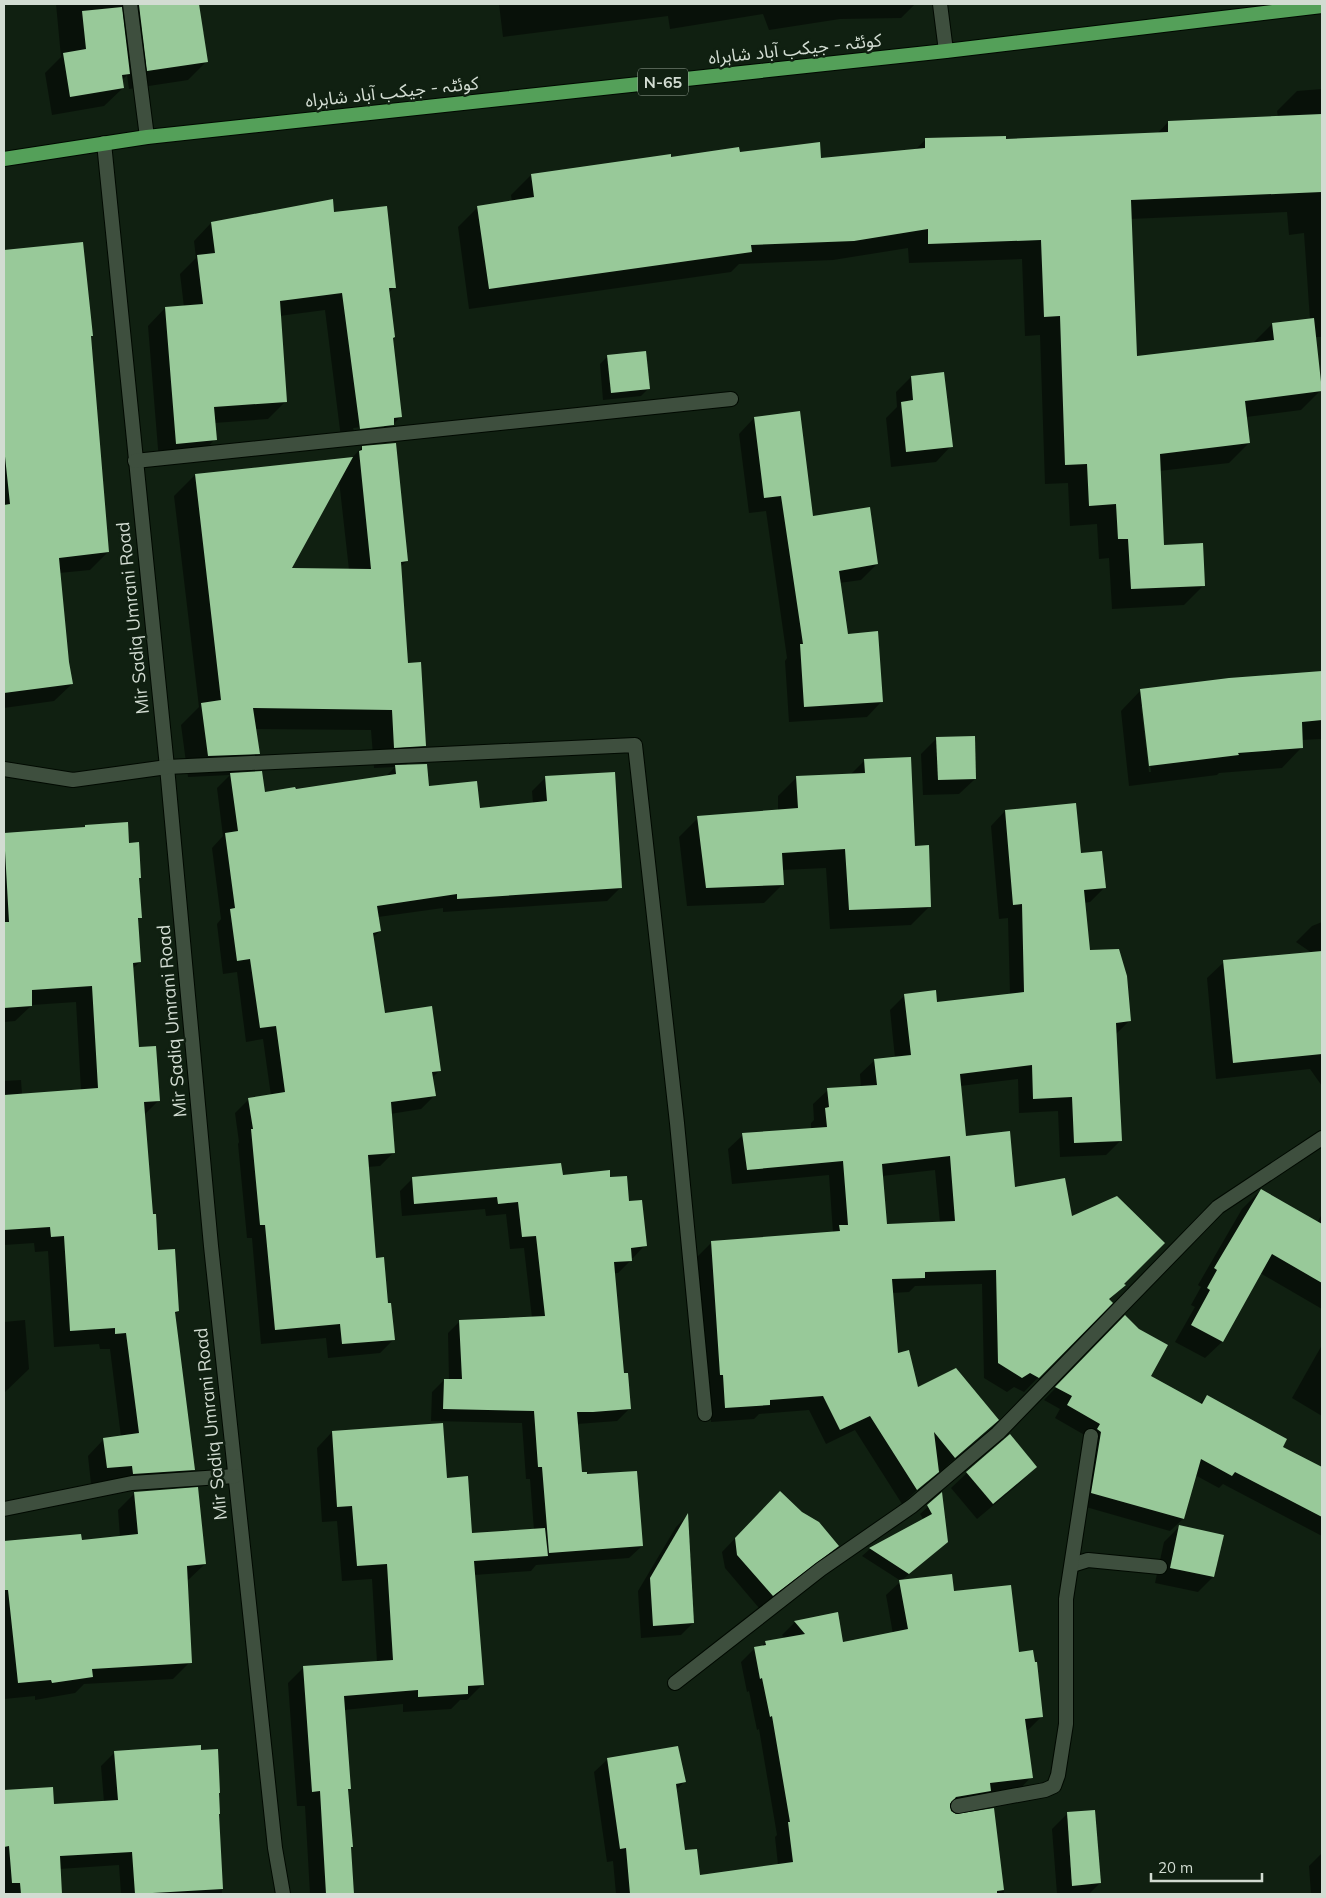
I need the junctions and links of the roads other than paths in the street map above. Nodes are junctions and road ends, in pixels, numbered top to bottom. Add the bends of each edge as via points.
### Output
1 (130, 4) edge
2 (940, 4) edge
3 (1322, 6) edge
4 (946, 52) junction
5 (147, 137) junction
6 (104, 143) junction
7 (4, 159) edge
8 (731, 399) dead end
9 (135, 461) junction
10 (167, 767) junction
11 (4, 769) edge
12 (1322, 1138) edge
13 (705, 1414) dead end
14 (1091, 1436) dead end
15 (235, 1476) junction
16 (4, 1509) edge
17 (1072, 1565) junction
18 (1160, 1567) dead end
19 (675, 1683) dead end
20 (958, 1806) dead end
21 (283, 1894) edge

1 - 5 street
2 - 4 street
3 - 4 highway, کوئٹہ - جیکب آباد شاہراہ / N-65
4 - 5 highway, کوئٹہ - جیکب آباد شاہراہ / N-65
5 - 6 highway, کوئٹہ - جیکب آباد شاہراہ / N-65
6 - 7 highway, کوئٹہ - جیکب آباد شاہراہ / N-65
6 - 9 street, Mir Sadiq Umrani Road
8 - 9 street
9 - 10 street, Mir Sadiq Umrani Road
10 - 11 street via 73,780
10 - 13 street via 635,745
10 - 15 street, Mir Sadiq Umrani Road
12 - 19 street via 1218,1207 998,1432 912,1506 821,1569
14 - 17 street
15 - 16 street via 132,1483
15 - 21 street, Mir Sadiq Umrani Road via 275,1848
17 - 18 street via 1088,1560
17 - 20 street via 1066,1599 1066,1724 1054,1786

